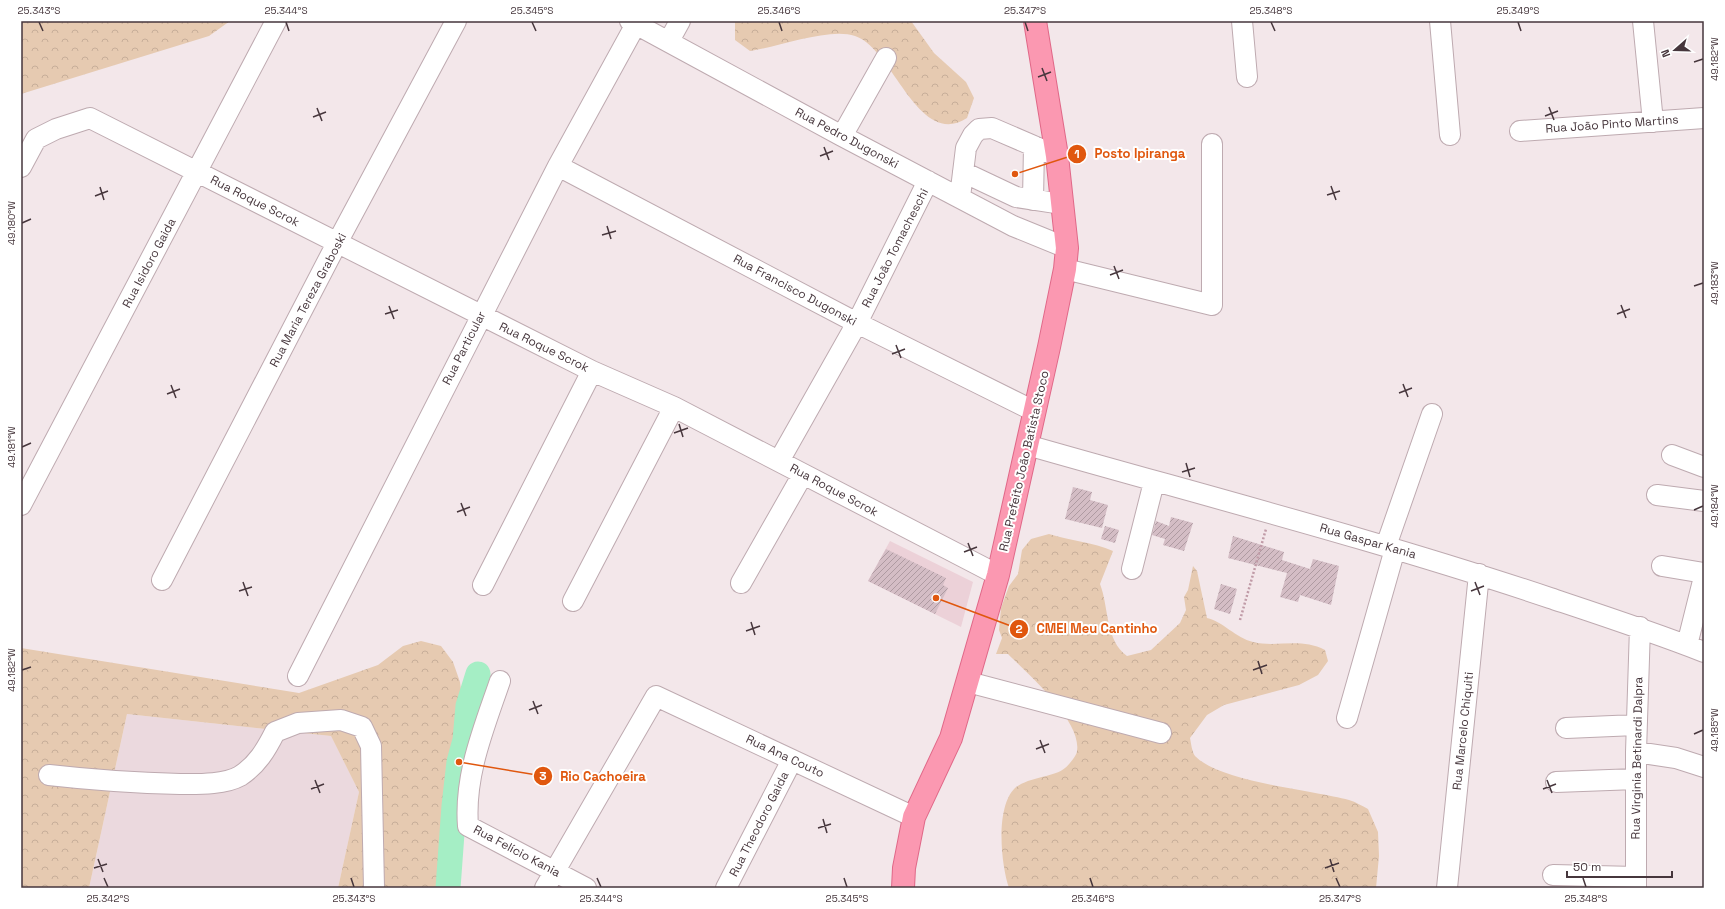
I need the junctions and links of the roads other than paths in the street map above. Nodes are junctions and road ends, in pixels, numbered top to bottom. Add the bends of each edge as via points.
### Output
1 (276, 21) edge
2 (456, 21) edge
3 (680, 21) edge
4 (1035, 21) edge
5 (1242, 21) edge
6 (1440, 21) edge
7 (1643, 21) edge
8 (633, 23) edge
9 (669, 41) junction
10 (886, 58) dead end
11 (1247, 77) dead end
12 (1704, 118) edge
13 (1653, 122) junction
14 (1520, 131) dead end
15 (1450, 135) dead end
16 (842, 136) junction
17 (1212, 144) dead end
18 (1034, 146) junction
19 (1057, 156) junction
20 (558, 166) junction
21 (21, 167) edge
22 (197, 171) junction
23 (963, 172) junction
24 (928, 181) junction
25 (960, 197) junction
26 (1024, 198) junction
27 (1062, 204) junction
28 (1013, 226) junction
29 (337, 243) junction
30 (1066, 259) junction
31 (480, 316) junction
32 (857, 323) junction
33 (592, 371) junction
34 (674, 407) junction
35 (1034, 411) junction
36 (1432, 414) dead end
37 (1027, 445) junction
38 (1672, 455) dead end
39 (779, 461) junction
40 (1704, 467) edge
41 (803, 474) junction
42 (1154, 482) junction
43 (1657, 495) dead end
44 (1704, 501) edge
45 (21, 505) edge
46 (1391, 547) junction
47 (1662, 566) dead end
48 (1132, 569) dead end
49 (1704, 572) edge
50 (1479, 574) junction
51 (998, 575) junction
52 (1704, 577) edge
53 (162, 580) dead end
54 (741, 583) dead end
55 (483, 585) dead end
56 (573, 601) dead end
57 (1640, 627) junction
58 (1696, 648) edge
59 (298, 676) dead end
60 (500, 681) dead end
61 (968, 682) junction
62 (1347, 718) dead end
63 (1636, 725) junction
64 (1566, 728) dead end
65 (1161, 733) dead end
66 (1636, 752) junction
67 (792, 760) junction
68 (1704, 767) edge
69 (49, 775) dead end
70 (1636, 779) junction
71 (1556, 782) dead end
72 (914, 817) junction
73 (1553, 875) dead end
74 (549, 879) edge
75 (1636, 882) edge
76 (374, 888) edge
77 (586, 888) edge
78 (726, 888) edge
79 (903, 888) edge
80 (1447, 888) edge

1 - 22 street, Rua Isidoro Gaida
2 - 29 street, Rua Maria Tereza Graboski
3 - 9 street
4 - 19 main road, Rua Prefeito João Batista Stoco
5 - 11 street
6 - 15 street
7 - 13 street
8 - 9 street, Rua Pedro Dugonski
8 - 20 street, Rua Particular
9 - 16 street, Rua Pedro Dugonski
10 - 16 street
12 - 13 street, Rua João Pinto Martins
13 - 14 street, Rua João Pinto Martins
16 - 24 street, Rua Pedro Dugonski
17 - 30 street, Rua Pedro Dugonski via 1212,305
18 - 19 street
18 - 23 street via 992,128 979,129 966,148
18 - 26 street
19 - 27 main road, Rua Prefeito João Batista Stoco
20 - 31 street, Rua Particular
20 - 32 street, Rua Francisco Dugonski
21 - 22 street, Rua Roque Scrok via 36,139 56,129 90,118
22 - 29 street, Rua Roque Scrok
22 - 45 street, Rua Isidoro Gaida
23 - 25 street
23 - 26 street
24 - 25 street, Rua Pedro Dugonski
24 - 32 street, Rua João Tomacheschi
25 - 28 street, Rua Pedro Dugonski
26 - 27 street
26 - 28 street
27 - 30 main road, Rua Prefeito João Batista Stoco
28 - 30 street, Rua Pedro Dugonski
29 - 31 street, Rua Roque Scrok
29 - 53 street, Rua Maria Tereza Graboski
30 - 35 main road, Rua Prefeito João Batista Stoco
31 - 33 street, Rua Roque Scrok
31 - 59 street, Rua Particular
32 - 35 street, Rua Francisco Dugonski
32 - 39 street, Rua João Tomacheschi
33 - 34 street, Rua Roque Scrok
33 - 55 street
34 - 39 street, Rua Roque Scrok
34 - 56 street
35 - 37 main road, Rua Prefeito João Batista Stoco
36 - 46 street
37 - 42 street, Rua Gaspar Kania
37 - 51 main road, Rua Prefeito João Batista Stoco
38 - 40 street
39 - 41 street, Rua Roque Scrok
41 - 51 street, Rua Roque Scrok
41 - 54 street
42 - 46 street, Rua Gaspar Kania
42 - 48 street
43 - 44 street
46 - 50 street, Rua Gaspar Kania
46 - 62 street
47 - 49 street
50 - 57 street, Rua Gaspar Kania
50 - 80 street, Rua Marcelo Chiquiti
51 - 61 main road, Rua Prefeito João Batista Stoco
52 - 58 street
57 - 58 street, Rua Gaspar Kania
57 - 63 street, Rua Virginia Betinardi Dalpra
60 - 74 street, Rua Felício Kania via 473,758 466,808 468,826
61 - 65 street
61 - 72 main road, Rua Prefeito João Batista Stoco via 951,738
63 - 64 street
63 - 66 street, Rua Virginia Betinardi Dalpra
66 - 68 street via 1676,758
66 - 70 street, Rua Virginia Betinardi Dalpra
67 - 72 street, Rua Ana Couto
67 - 74 street, Rua Ana Couto via 656,696
67 - 78 street, Rua Theodoro Gaida
69 - 76 street via 129,783 210,784 238,777 257,763 275,732 298,723 341,720 362,727 371,746
70 - 71 street
70 - 75 street, Rua Virginia Betinardi Dalpra
72 - 79 main road, Rua Prefeito João Batista Stoco via 904,868
73 - 75 street
74 - 77 street, Rua Felício Kania

